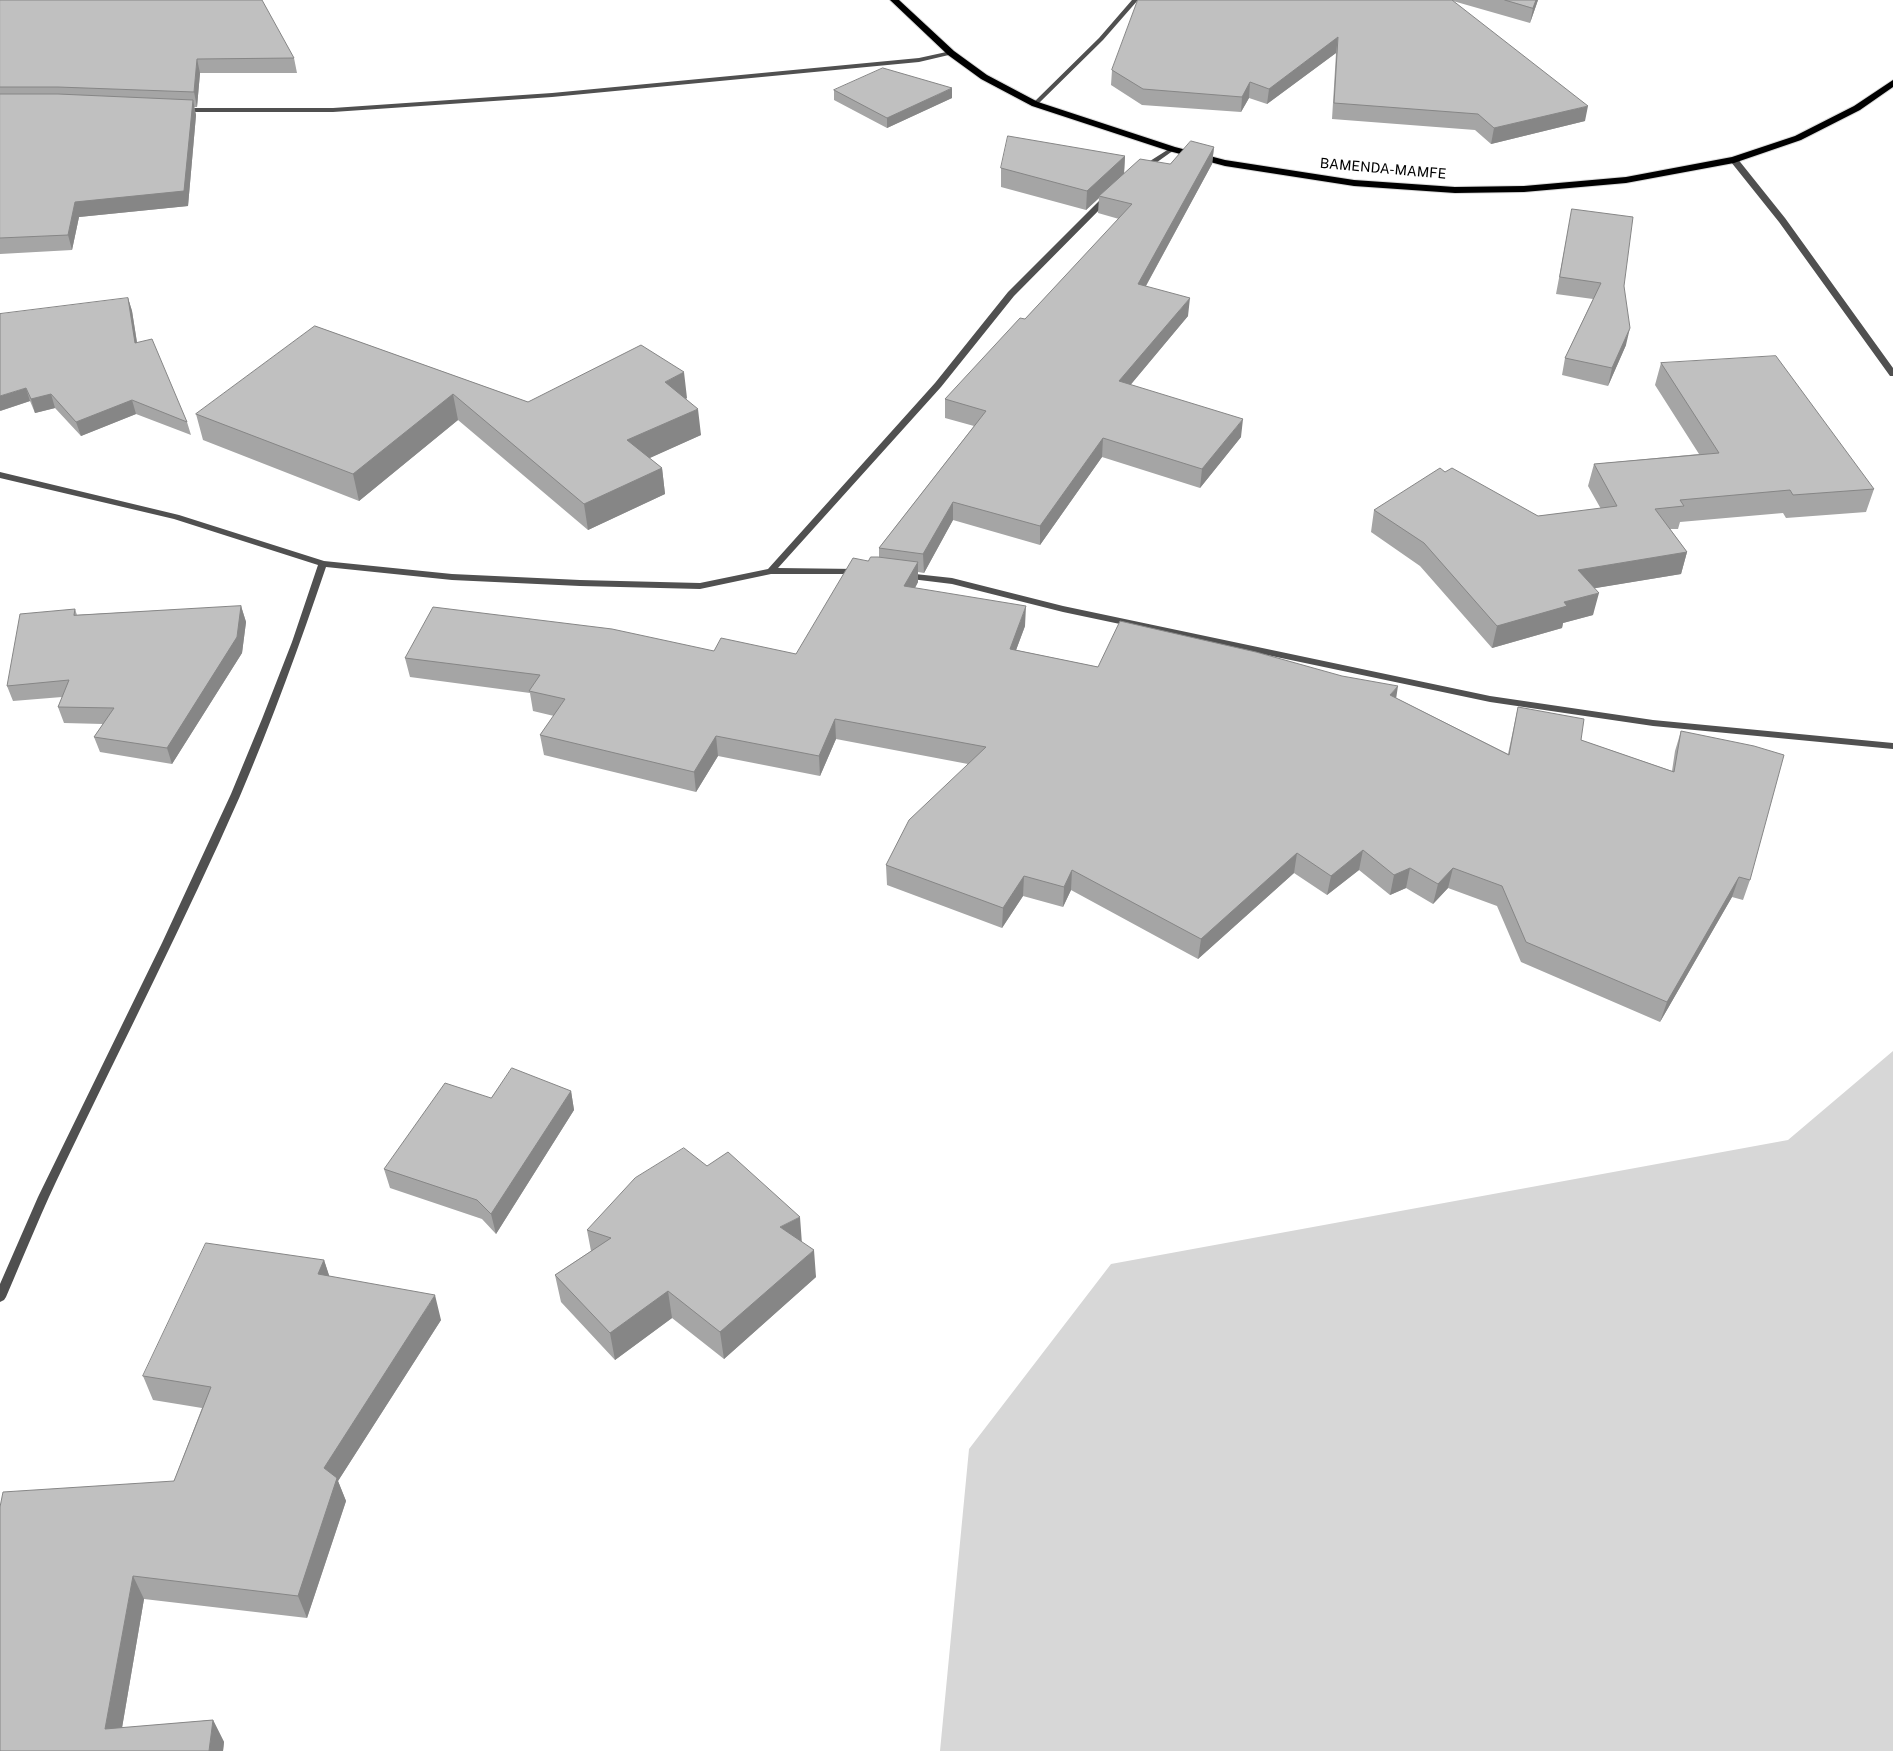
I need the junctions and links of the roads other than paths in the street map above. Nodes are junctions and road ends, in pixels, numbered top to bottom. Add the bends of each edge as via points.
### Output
1 (894, 0) edge
2 (1136, 0) edge
3 (951, 53) junction
4 (1893, 82) edge
5 (1035, 104) junction
6 (170, 109) edge
7 (1172, 149) junction
8 (1734, 160) junction
9 (1136, 173) edge
10 (1115, 191) edge
11 (1893, 374) edge
12 (0, 475) edge
13 (322, 564) junction
14 (771, 571) junction
15 (869, 572) edge
16 (897, 574) edge
17 (1893, 746) edge
18 (0, 1297) edge

1 - 3 highway, BAMENDA-MAMFE
2 - 5 street
3 - 5 highway, BAMENDA-MAMFE via 984,77
3 - 6 street via 919,60 552,95 333,110
4 - 8 highway, BAMENDA-MAMFE via 1857,108 1798,138
5 - 7 highway, BAMENDA-MAMFE
7 - 8 highway, BAMENDA-MAMFE via 1225,163 1354,183 1455,190 1524,189 1626,180
7 - 9 street
8 - 11 street via 1782,220
10 - 14 street via 1012,294 938,385
12 - 13 street via 176,518
13 - 14 street via 452,577 691,586
13 - 18 street via 270,716 213,846 58,1166
14 - 15 street
16 - 17 street via 952,581 1063,609 1490,699 1653,723

